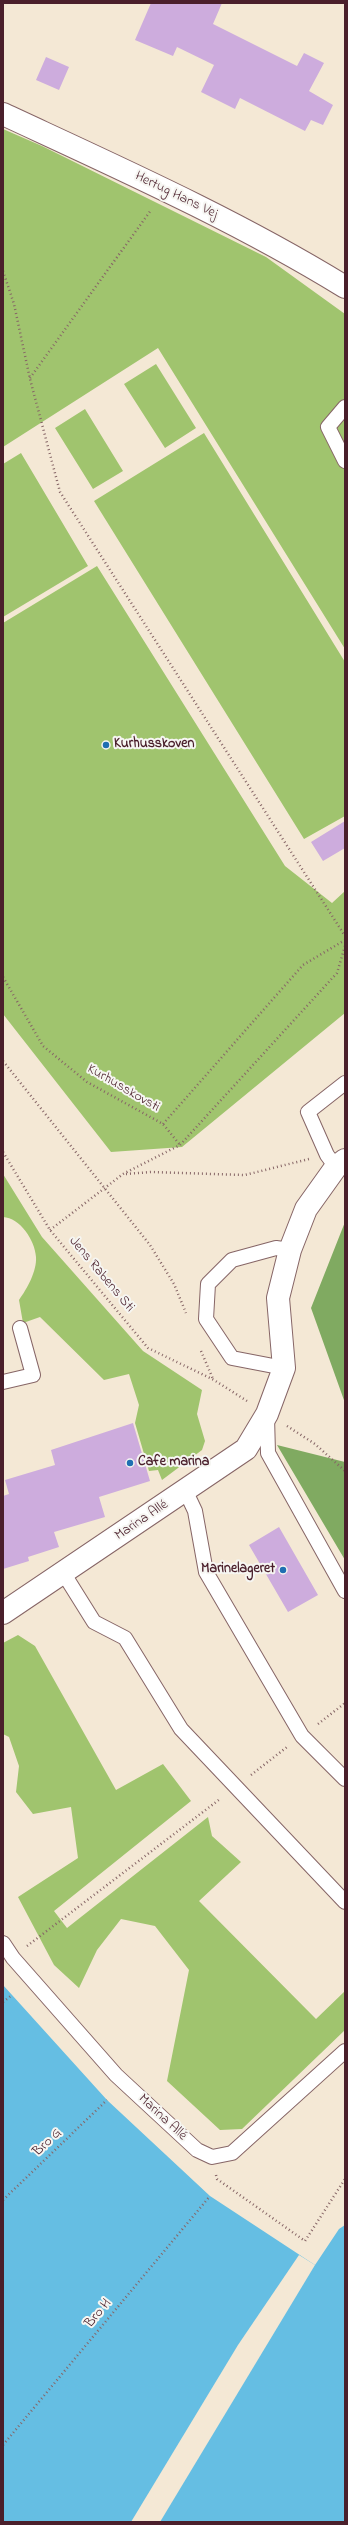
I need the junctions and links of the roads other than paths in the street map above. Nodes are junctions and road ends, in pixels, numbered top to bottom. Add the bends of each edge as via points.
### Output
1 (3, 114) edge
2 (345, 287) edge
3 (345, 407) edge
4 (345, 461) edge
5 (345, 1083) edge
6 (336, 1161) edge
7 (290, 1250) junction
8 (20, 1328) dead end
9 (284, 1368) junction
10 (3, 1382) edge
11 (267, 1414) junction
12 (186, 1492) junction
13 (64, 1574) junction
14 (345, 1591) edge
15 (3, 1613) edge
16 (345, 1779) edge
17 (345, 1902) edge
18 (3, 1943) edge
19 (345, 2051) edge

1 - 2 street, Hertug Hans Vej via 166,190 296,257
3 - 4 lane via 328,427
5 - 6 lane via 308,1112
6 - 7 street, Marina Allé via 306,1210
7 - 9 street, Marina Allé via 278,1298
7 - 9 lane via 276,1248 232,1260 208,1284 206,1319 232,1358
8 - 10 lane via 33,1375
9 - 11 street, Marina Allé
11 - 12 street, Marina Allé via 246,1449
11 - 14 lane, Marina Allé via 268,1453
12 - 13 street, Marina Allé
12 - 16 lane via 195,1511 206,1572 302,1736
13 - 15 street, Marina Allé
13 - 17 lane via 94,1622 125,1638 181,1729
18 - 19 lane, Marina Allé via 12,1958 116,2075 197,2150 212,2157 232,2153

